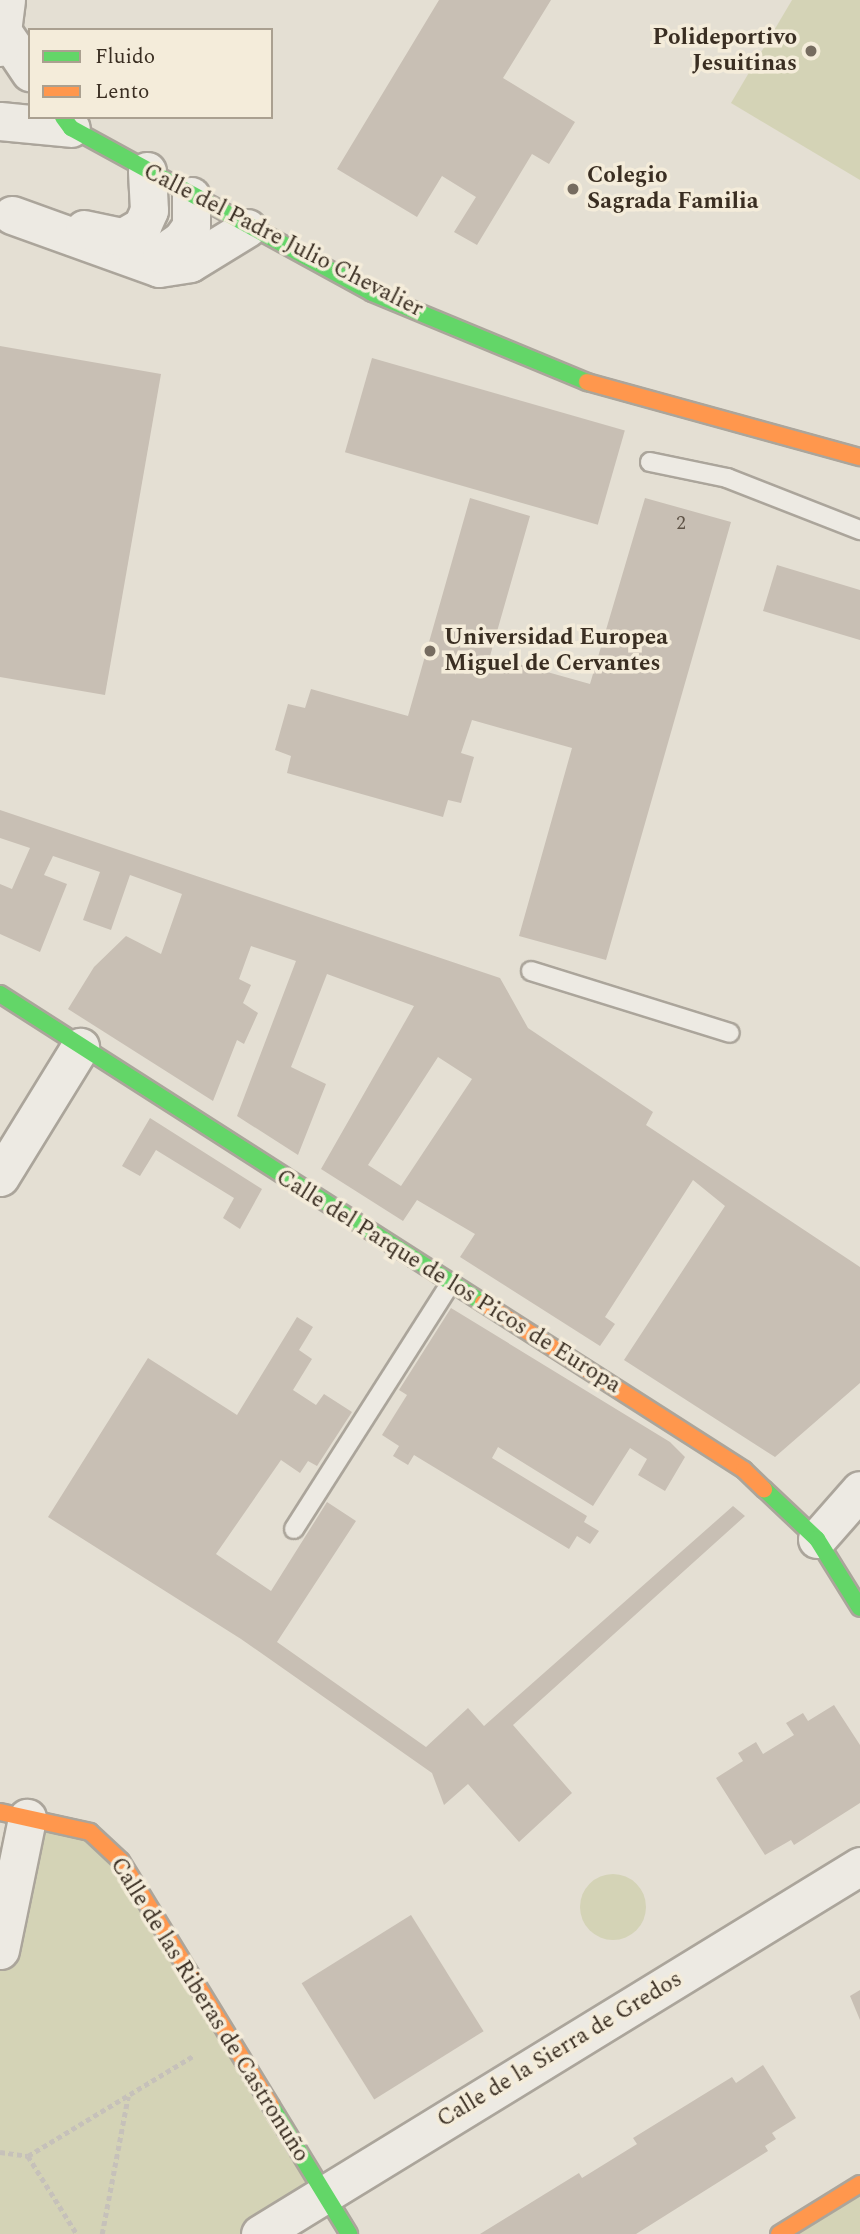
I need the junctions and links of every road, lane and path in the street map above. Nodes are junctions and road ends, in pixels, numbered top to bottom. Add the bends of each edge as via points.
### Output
1 (4, 27) edge
2 (28, 69) edge
3 (0, 121) edge
4 (67, 122) edge
5 (147, 172) junction
6 (191, 197) junction
7 (6, 216) edge
8 (247, 228) junction
9 (122, 256) junction
10 (860, 457) edge
11 (650, 462) dead end
12 (860, 530) edge
13 (531, 971) dead end
14 (0, 994) edge
15 (730, 1033) dead end
16 (80, 1047) junction
17 (0, 1177) edge
18 (451, 1283) junction
19 (860, 1490) edge
20 (294, 1529) dead end
21 (817, 1539) junction
22 (860, 1608) edge
23 (13, 1815) edge
24 (860, 1866) edge
25 (0, 1950) edge
26 (229, 2035) junction
27 (128, 2095) junction
28 (0, 2152) edge
29 (28, 2156) junction
30 (860, 2184) edge
31 (324, 2194) junction
32 (77, 2234) edge
33 (102, 2234) edge
34 (260, 2234) edge
35 (349, 2234) edge
36 (779, 2234) edge

1 - 2 street
3 - 4 street, Calle del Padre Julio Chevalier
4 - 5 street, Calle del Padre Julio Chevalier
5 - 6 street, Calle del Padre Julio Chevalier
5 - 7 street via 149,210 132,234 112,236
6 - 8 street, Calle del Padre Julio Chevalier
6 - 9 street via 191,226 181,240 161,254
7 - 9 street
8 - 9 street via 224,245 176,267 159,268
8 - 10 street, Calle del Padre Julio Chevalier via 372,293 527,361 618,393
11 - 12 lane via 727,478
13 - 15 lane
14 - 16 street, Calle del Parque de los Picos de Europa
16 - 17 street
16 - 18 street, Calle del Parque de los Picos de Europa
18 - 20 lane
18 - 21 street, Calle del Parque de los Picos de Europa via 744,1469
19 - 21 street
21 - 22 street, Calle del Parque de los Picos de Europa
23 - 25 street
23 - 26 street, Calle de las Riberas de Castronuño via 90,1832 121,1861
24 - 31 street, Calle de la Sierra de Gredos
26 - 27 path
26 - 31 street, Calle de las Riberas de Castronuño
27 - 29 path
27 - 33 path
28 - 29 path
29 - 32 path
30 - 36 street
31 - 34 street, Calle de la Sierra de Gredos
31 - 35 street, Calle de las Riberas de Castronuño

